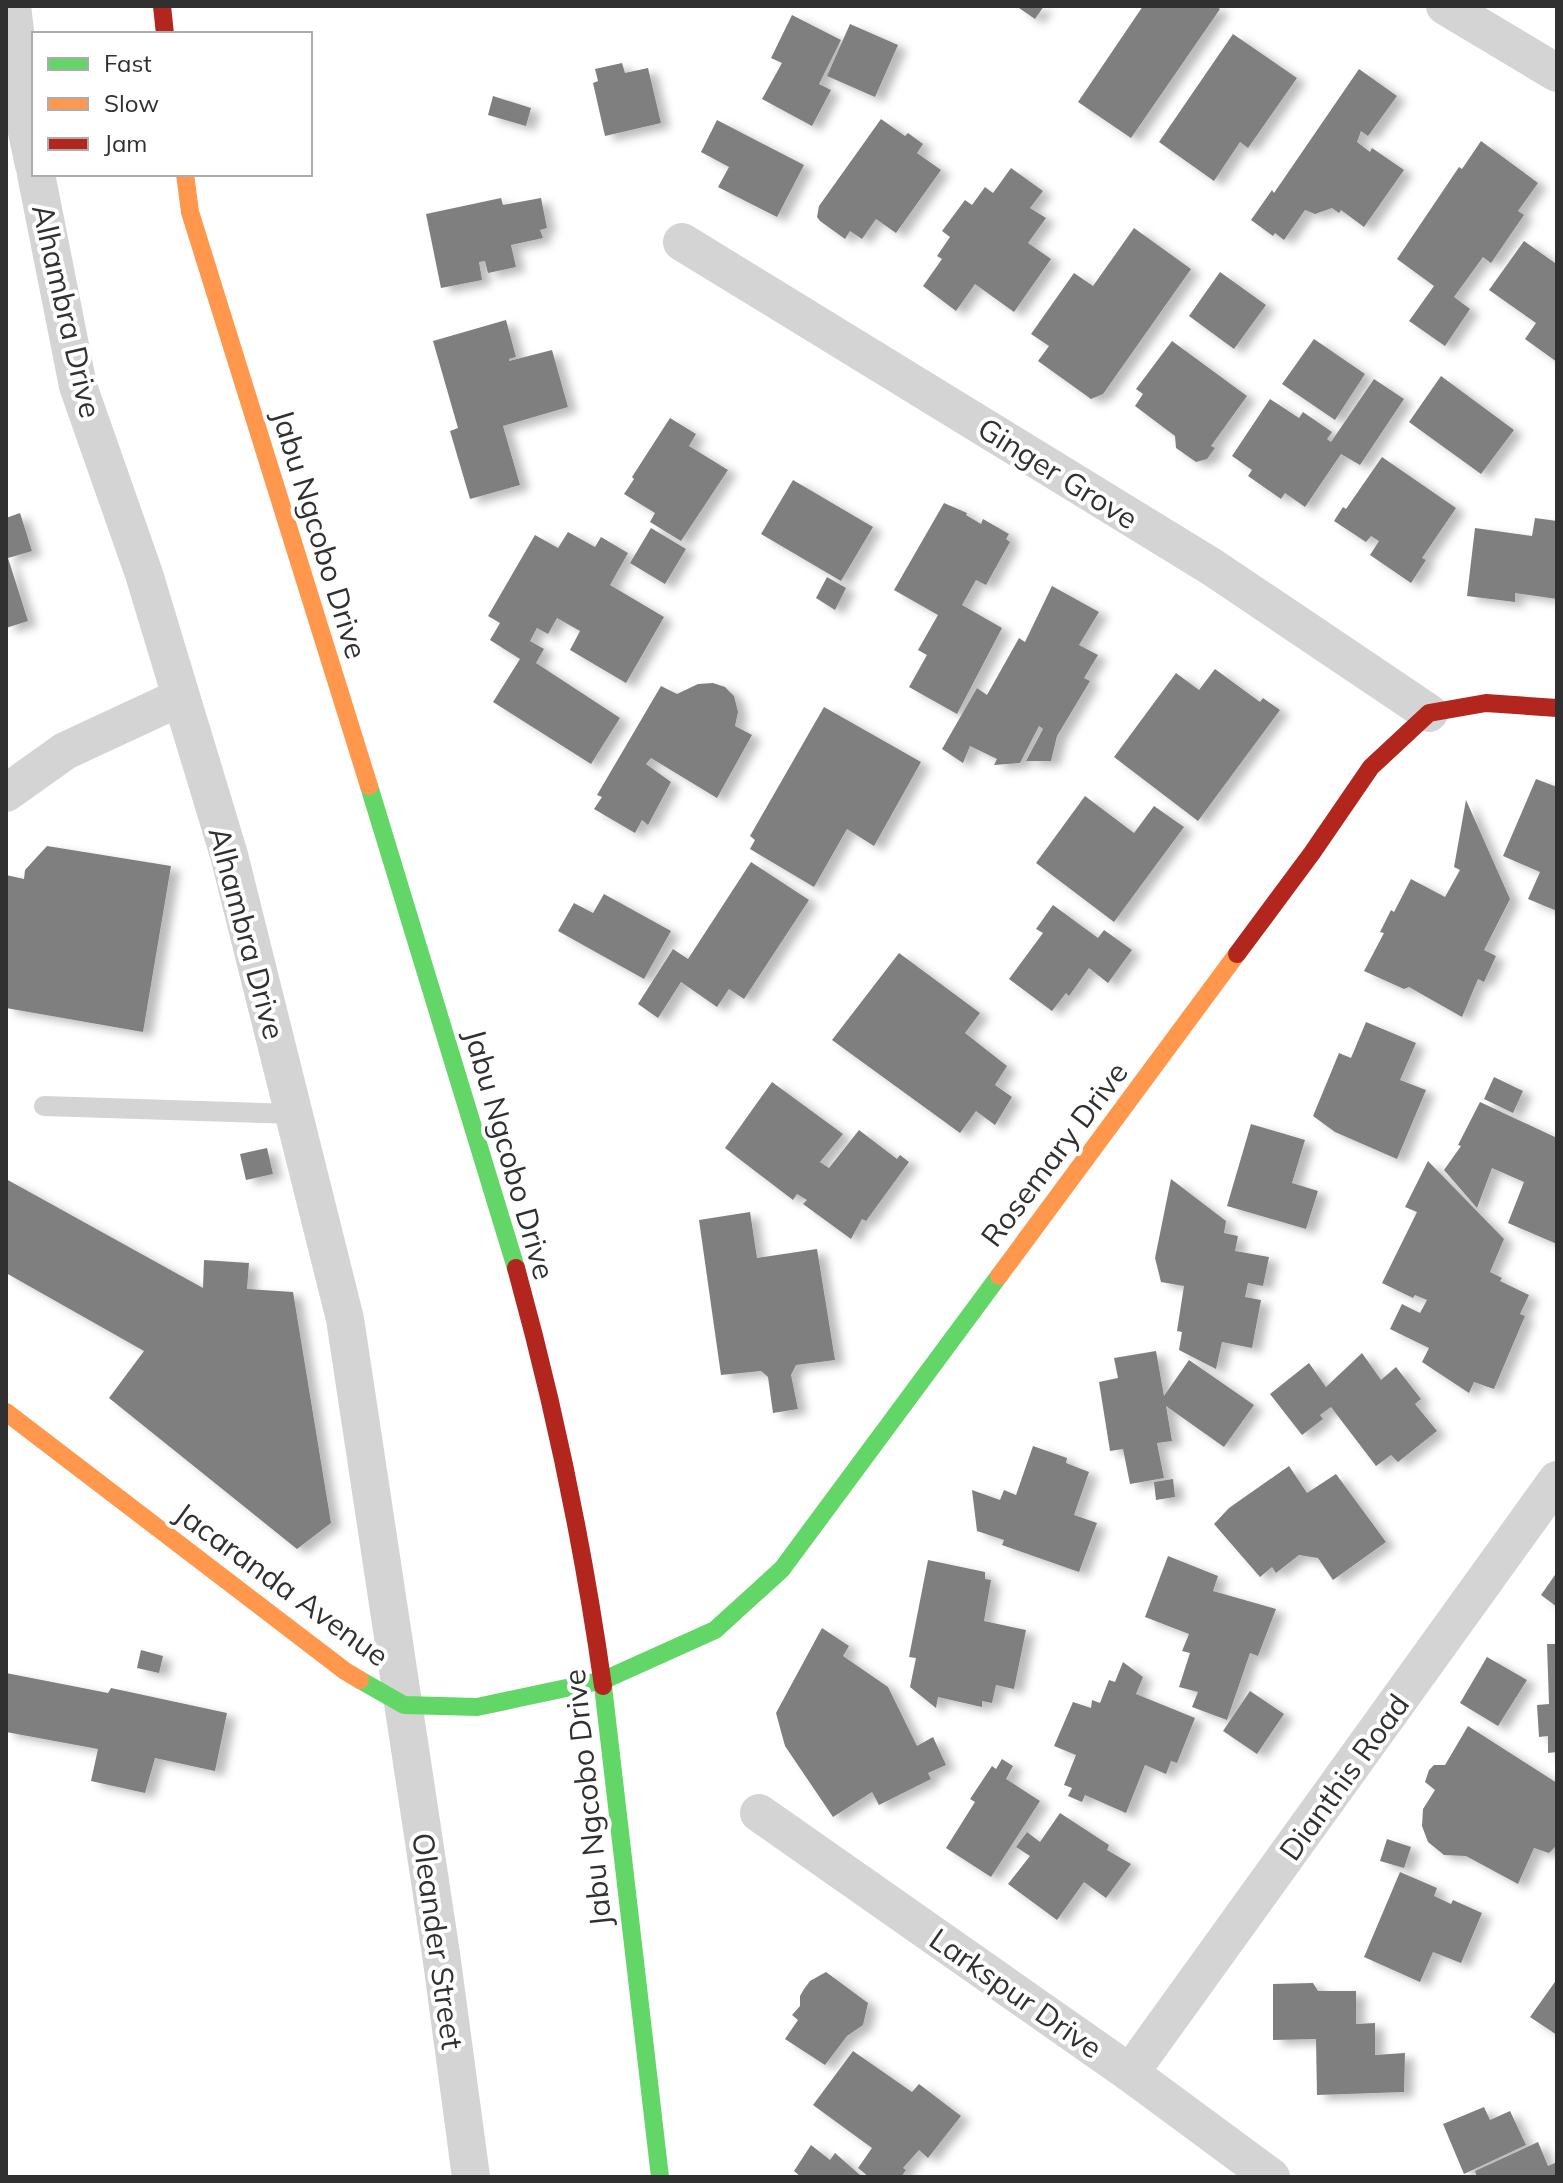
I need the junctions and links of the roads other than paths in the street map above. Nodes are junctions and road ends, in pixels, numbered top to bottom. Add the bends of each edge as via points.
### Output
1 (12, 6) edge
2 (162, 6) edge
3 (1445, 6) edge
4 (165, 32) edge
5 (1557, 73) edge
6 (32, 156) edge
7 (36, 176) edge
8 (185, 176) edge
9 (682, 242) dead end
10 (179, 698) junction
11 (1557, 708) edge
12 (1429, 713) junction
13 (6, 793) edge
14 (44, 1106) dead end
15 (295, 1114) junction
16 (6, 1412) edge
17 (1557, 1480) edge
18 (604, 1680) junction
19 (404, 1705) junction
20 (759, 1813) dead end
21 (1130, 2073) junction
22 (471, 2177) edge
23 (660, 2177) edge
24 (1271, 2177) edge

1 - 6 street, Alhambra Drive
2 - 4 street
3 - 5 street
7 - 10 street, Alhambra Drive via 78,386 144,574
8 - 18 street, Jabu Ngcobo Drive via 195,227 499,1206 558,1431
9 - 12 street, Ginger Grove via 1212,567
10 - 13 street via 65,751
10 - 15 street, Alhambra Drive via 229,855
11 - 12 street via 1486,703
12 - 18 street, Rosemary Drive via 1371,767 782,1569 715,1630
14 - 15 lane
15 - 19 street, Alhambra Drive via 345,1319
16 - 19 street, Jacaranda Avenue via 345,1671
17 - 21 street, Dianthis Road
18 - 19 street, Jacaranda Avenue via 477,1707
18 - 23 street, Jabu Ngcobo Drive
19 - 22 street, Oleander Street
20 - 21 street, Larkspur Drive
21 - 24 street, Larkspur Drive

